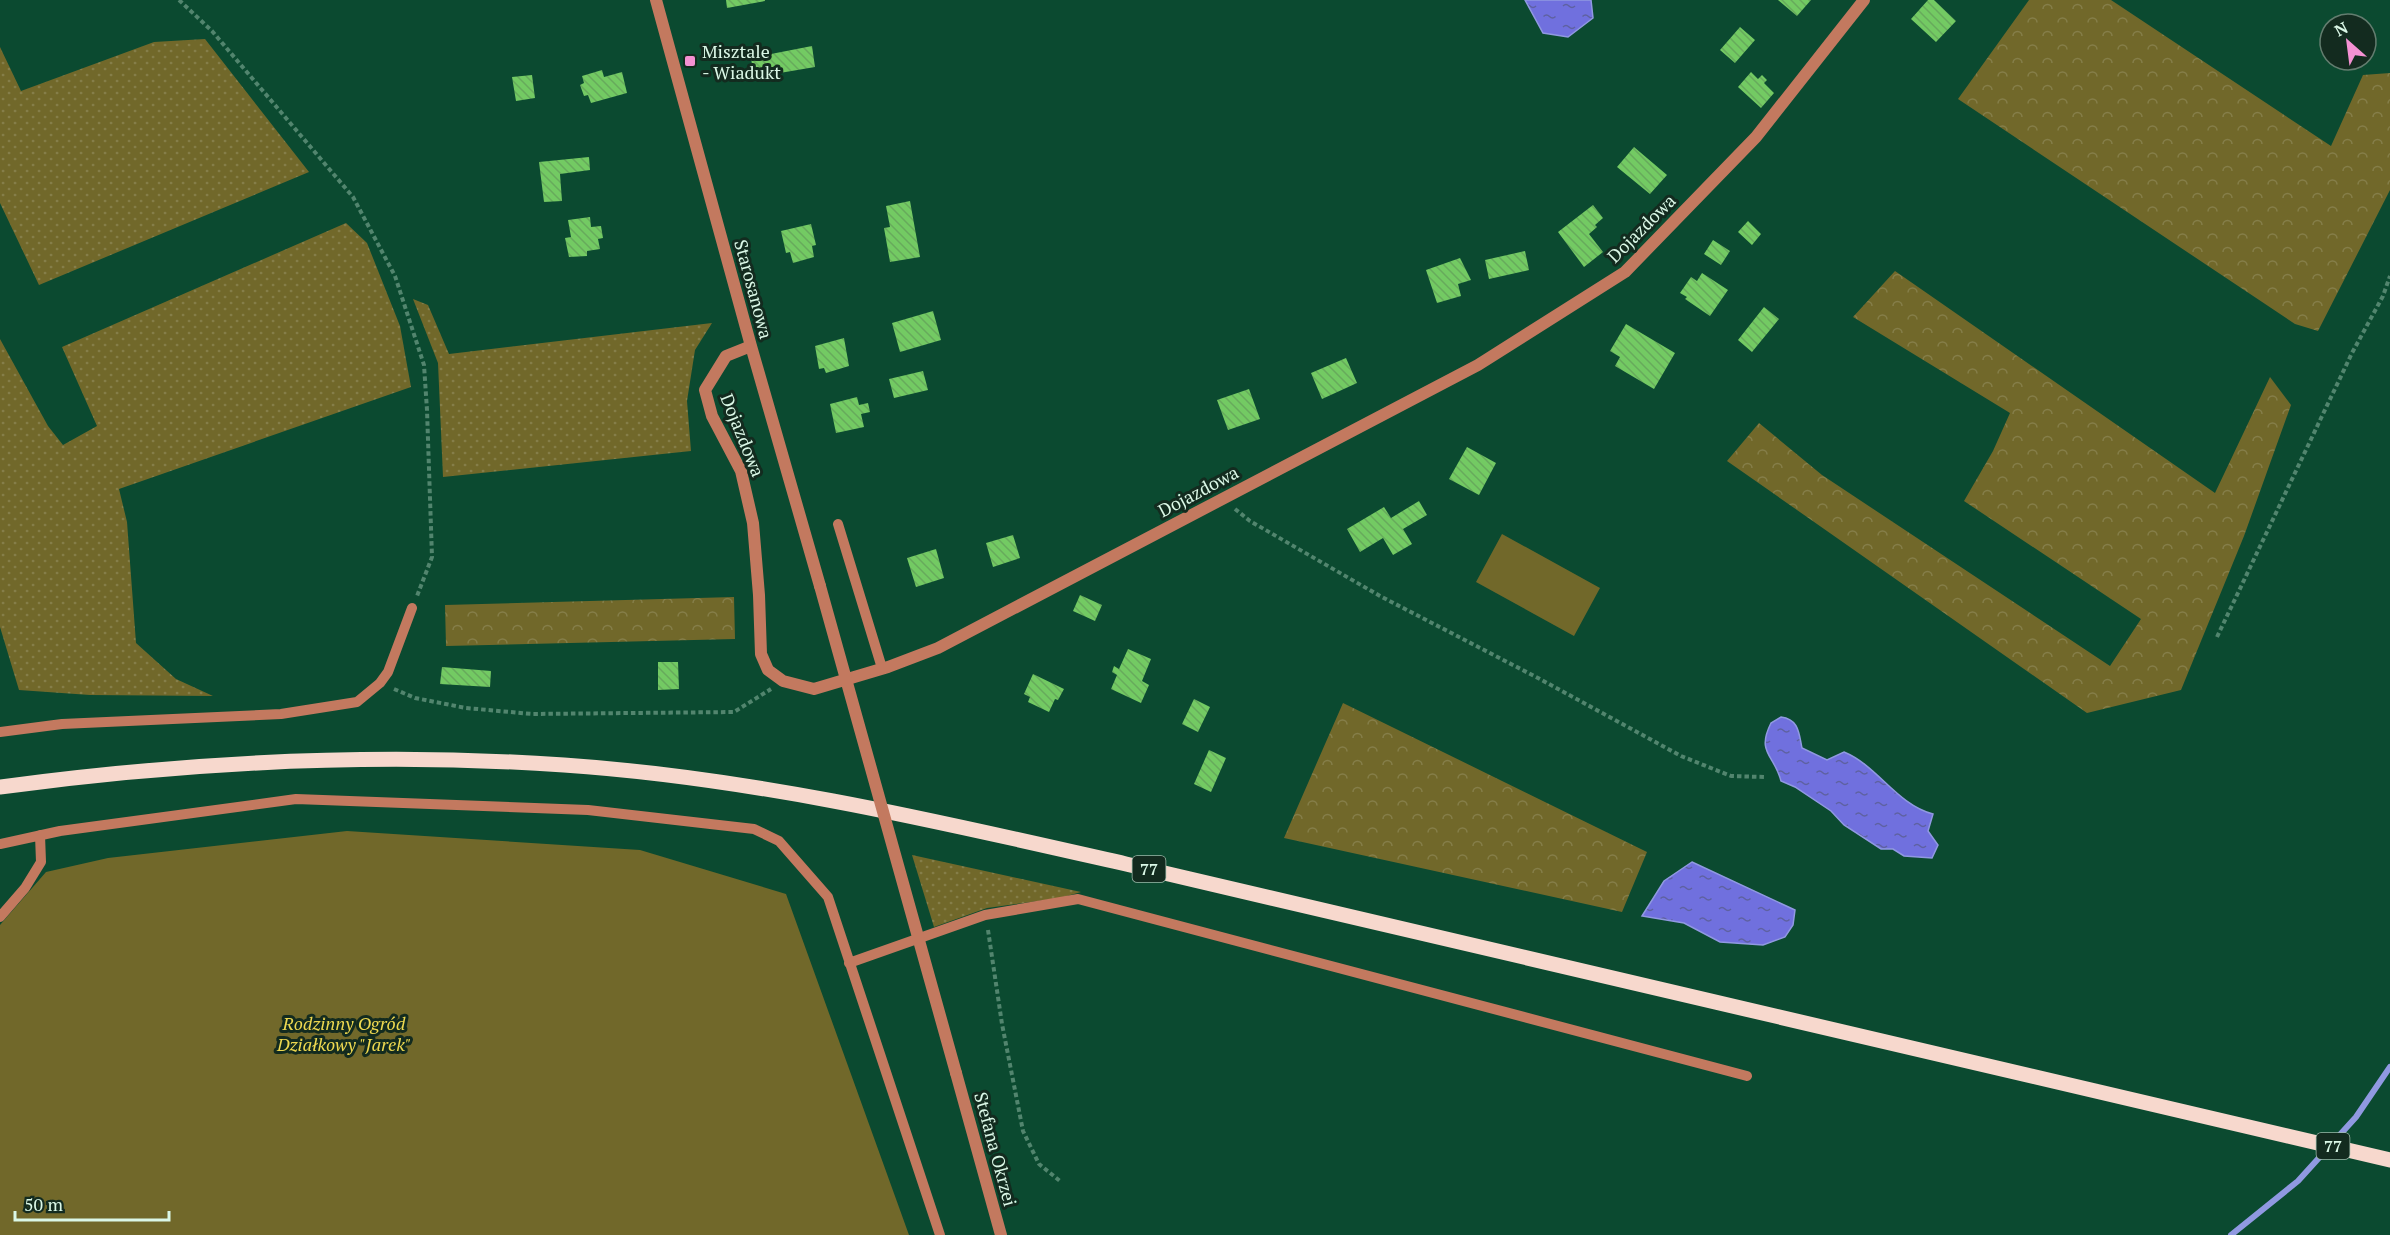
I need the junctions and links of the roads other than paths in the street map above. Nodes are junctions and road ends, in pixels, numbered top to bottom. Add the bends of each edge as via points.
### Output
1 (656, 0) edge
2 (1864, 0) edge
3 (751, 346) junction
4 (838, 524) dead end
5 (412, 608) road end
6 (882, 668) junction
7 (0, 732) edge
8 (0, 787) edge
9 (40, 835) junction
10 (0, 844) edge
11 (0, 916) edge
12 (849, 963) junction
13 (956, 1073) joint
14 (1748, 1076) dead end
15 (2388, 1159) edge
16 (940, 1235) edge
17 (1001, 1235) edge

1 - 3 street, Starosanowa
2 - 6 street, Dojazdowa via 1756,137 1625,272 1478,365 938,648
3 - 6 street, Dojazdowa via 726,356 705,390 712,416 741,471 753,523 761,654 768,670 783,681 814,689
3 - 13 street, Starosanowa, bridge
4 - 6 lane
5 - 7 lane via 388,672 357,702 281,714 62,724
8 - 15 main road, 77 via 212,764 422,759 565,765 803,795 930,819 1126,864
9 - 10 lane
9 - 11 lane via 41,862
9 - 12 lane via 296,799 588,810 754,829 779,841 828,897
12 - 14 lane via 985,915 1078,899
12 - 16 lane
13 - 17 street, Stefana Okrzei

